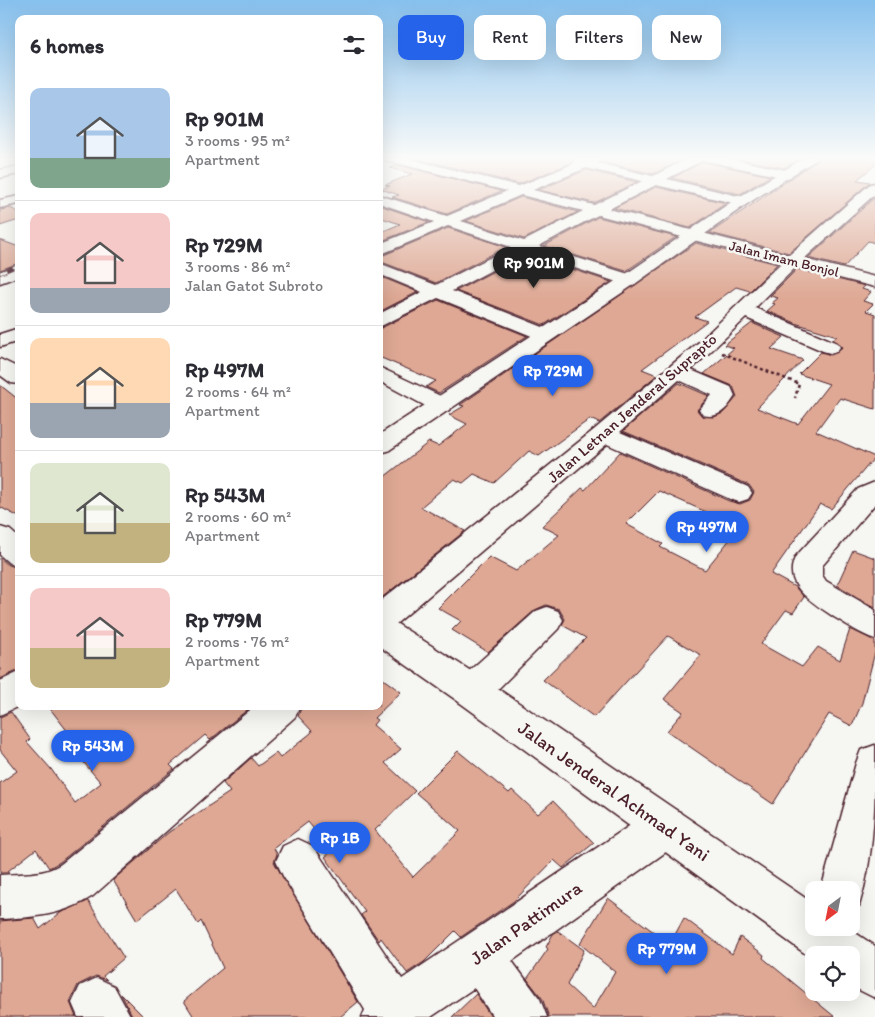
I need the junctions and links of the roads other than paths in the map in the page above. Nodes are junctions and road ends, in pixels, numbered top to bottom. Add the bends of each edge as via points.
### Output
1 (396, 204) edge
2 (486, 204) edge
3 (574, 204) edge
4 (606, 204) edge
5 (737, 204) edge
6 (855, 204) edge
7 (595, 210) junction
8 (448, 221) junction
9 (692, 236) junction
10 (384, 245) edge
11 (524, 246) junction
12 (792, 261) junction
13 (383, 270) edge
14 (15, 272) edge
15 (0, 278) edge
16 (629, 280) junction
17 (875, 282) edge
18 (438, 292) junction
19 (744, 310) junction
20 (383, 319) edge
21 (15, 335) edge
22 (546, 335) junction
23 (0, 341) edge
24 (830, 347) dead end
25 (0, 365) edge
26 (677, 371) junction
27 (15, 375) edge
28 (383, 375) edge
29 (441, 405) junction
30 (711, 410) dead end
31 (604, 434) junction
32 (383, 443) edge
33 (875, 491) edge
34 (739, 493) dead end
35 (0, 537) edge
36 (15, 552) edge
37 (383, 617) edge
38 (547, 620) dead end
39 (875, 626) edge
40 (383, 632) edge
41 (15, 690) edge
42 (472, 691) junction
43 (0, 700) edge
44 (277, 710) edge
45 (875, 762) edge
46 (665, 827) junction
47 (298, 860) dead end
48 (845, 881) edge
49 (0, 897) edge
50 (840, 946) edge
51 (480, 956) junction
52 (860, 962) edge
53 (875, 974) edge
54 (390, 1014) edge
55 (522, 1017) edge

1 - 8 street
2 - 8 street
3 - 7 street, Jalan Imam Bonjol
4 - 7 street
5 - 9 street
6 - 12 street, Jalan Letnan Jenderal Suprapto
7 - 9 street, Jalan Imam Bonjol
7 - 11 street
8 - 10 street
8 - 11 street
9 - 12 street, Jalan Imam Bonjol
9 - 16 street
11 - 16 street
11 - 18 street
12 - 17 street, Jalan Imam Bonjol
12 - 19 street, Jalan Letnan Jenderal Suprapto
13 - 18 street
14 - 15 street
16 - 22 street
18 - 20 street
18 - 22 street
19 - 24 street
19 - 26 street, Jalan Letnan Jenderal Suprapto
21 - 23 street
22 - 29 street
25 - 27 street
26 - 30 street via 723,392 724,396
26 - 31 street, Jalan Letnan Jenderal Suprapto
28 - 29 street
29 - 32 street
31 - 34 street
31 - 37 street, Jalan Letnan Jenderal Suprapto
33 - 39 street via 868,494 807,564 807,577 815,589
35 - 36 street
38 - 42 street
40 - 42 street, Jalan Jenderal Achmad Yani
41 - 43 street
42 - 46 street, Jalan Jenderal Achmad Yani
44 - 49 street via 61,891
45 - 48 street
46 - 50 street, Jalan Jenderal Achmad Yani
46 - 51 street, Jalan Pattimura
47 - 54 street
51 - 54 street, Jalan Pattimura
51 - 55 street
52 - 53 street, Jalan Jenderal Achmad Yani

